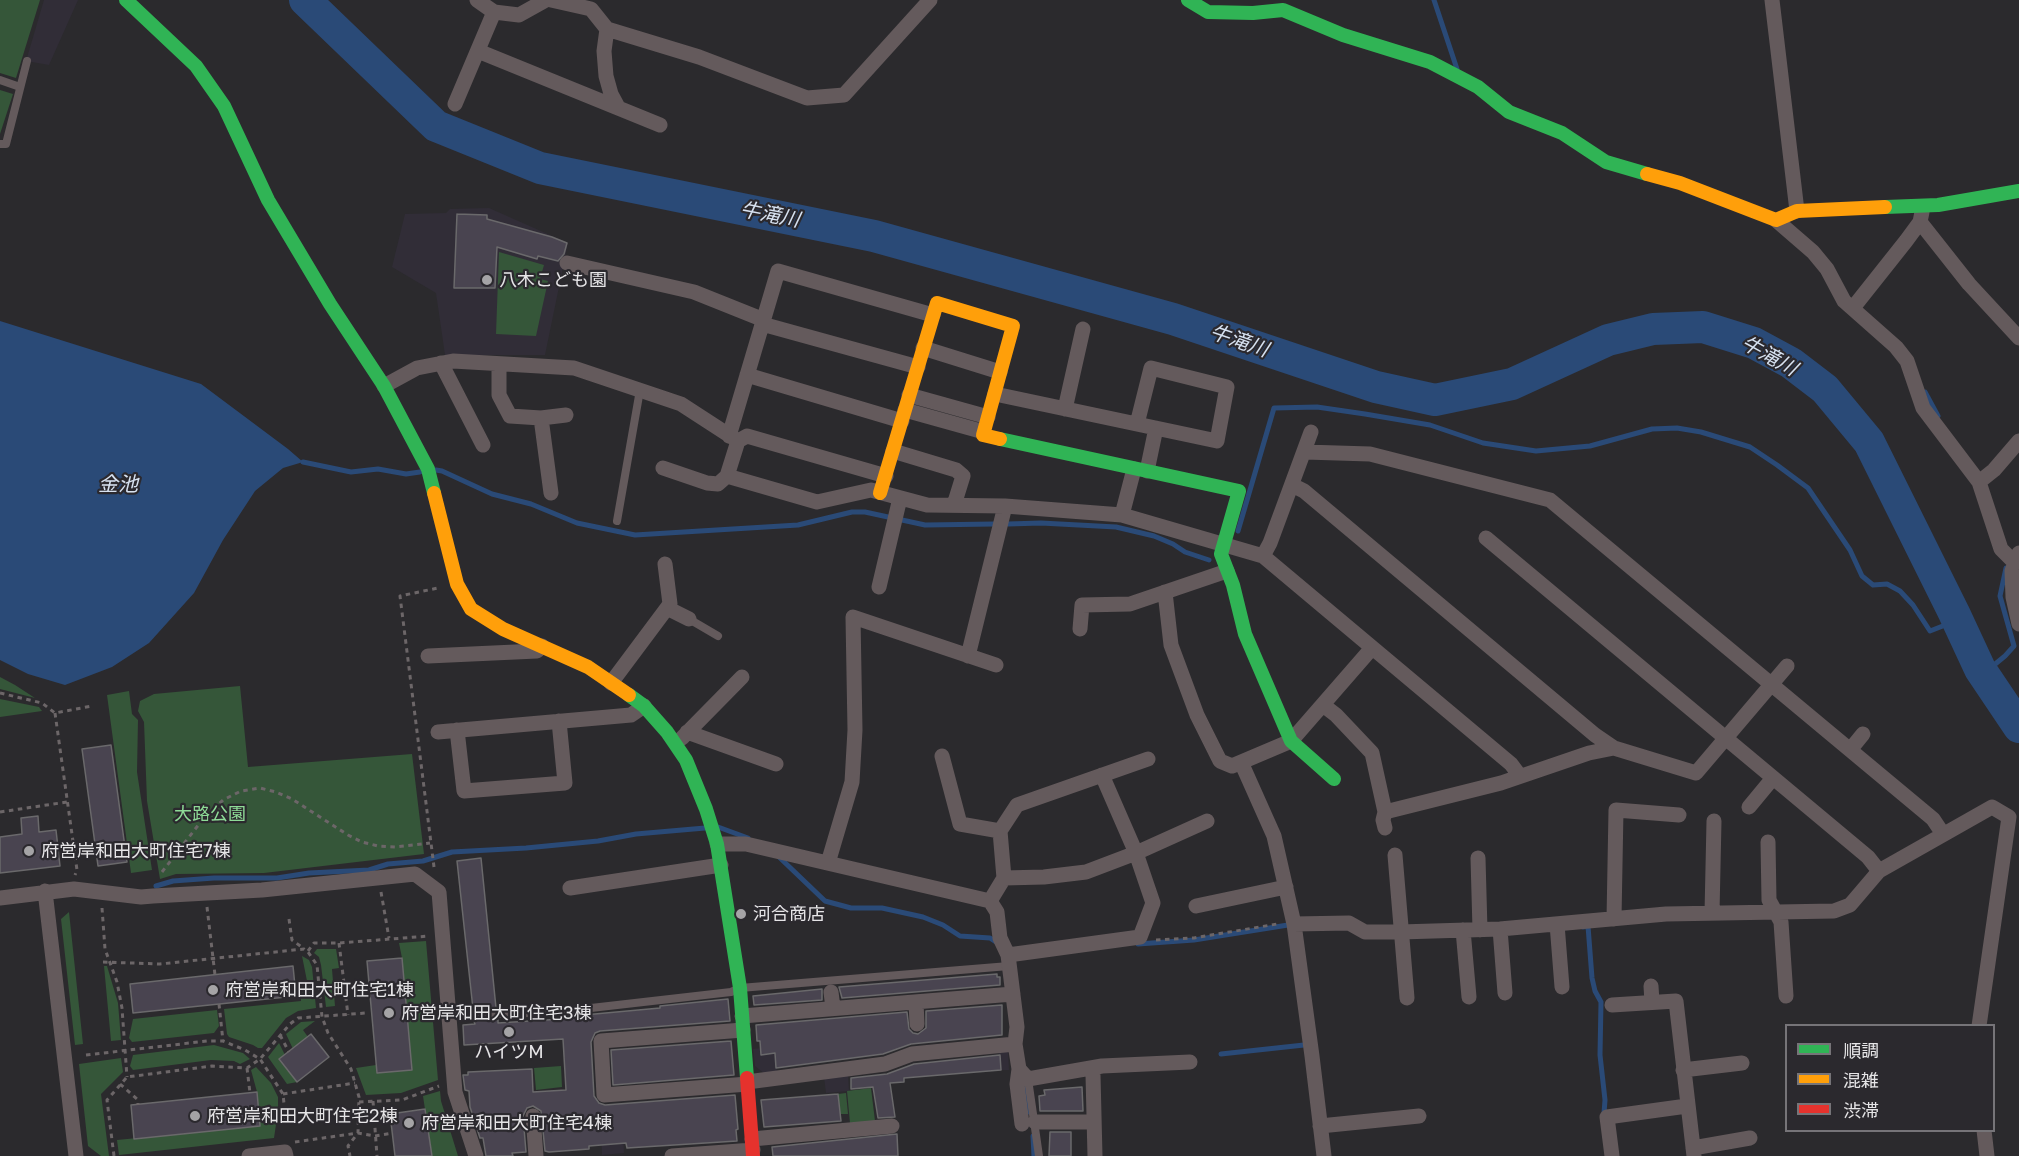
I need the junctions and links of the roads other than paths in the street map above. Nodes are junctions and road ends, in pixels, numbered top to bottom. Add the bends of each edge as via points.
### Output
1 (477, 0) edge
2 (546, 0) edge
3 (551, 0) edge
4 (930, 0) edge
5 (1188, 0) edge
6 (1772, 0) edge
7 (133, 2) edge
8 (494, 12) junction
9 (607, 29) junction
10 (478, 51) junction
11 (27, 61) dead end
12 (0, 80) edge
13 (20, 87) junction
14 (455, 104) dead end
15 (618, 107) junction
16 (660, 125) dead end
17 (0, 144) edge
18 (2019, 191) edge
19 (1924, 205) junction
20 (1797, 211) junction
21 (1776, 220) junction
22 (1920, 222) junction
23 (567, 263) dead end
24 (1856, 304) dead end
25 (933, 315) junction
26 (763, 322) junction
27 (1083, 329) dead end
28 (2019, 338) edge
29 (923, 348) junction
30 (441, 363) junction
31 (499, 364) junction
32 (918, 367) junction
33 (1000, 372) junction
34 (747, 375) junction
35 (384, 386) junction
36 (640, 390) junction
37 (995, 394) junction
38 (909, 395) junction
39 (1065, 409) junction
40 (903, 415) junction
41 (566, 416) dead end
42 (541, 418) junction
43 (986, 424) junction
44 (1137, 424) junction
45 (1156, 428) junction
46 (1311, 432) dead end
47 (734, 439) junction
48 (2019, 441) edge
49 (483, 444) dead end
50 (893, 451) junction
51 (1305, 452) junction
52 (663, 468) dead end
53 (1140, 470) junction
54 (727, 476) junction
55 (886, 476) junction
56 (1979, 482) junction
57 (1292, 485) junction
58 (551, 493) dead end
59 (880, 493) junction
60 (900, 498) junction
61 (954, 505) junction
62 (1005, 506) junction
63 (1122, 515) junction
64 (617, 521) dead end
65 (1486, 538) dead end
66 (1222, 545) junction
67 (1263, 556) junction
68 (2017, 558) edge
69 (665, 564) dead end
70 (1227, 571) junction
71 (879, 587) dead end
72 (1165, 592) junction
73 (667, 608) junction
74 (688, 619) joint
75 (2019, 624) edge
76 (1080, 628) dead end
77 (718, 636) dead end
78 (542, 646) junction
79 (1372, 648) junction
80 (428, 656) dead end
81 (968, 656) junction
82 (996, 665) dead end
83 (1786, 666) dead end
84 (742, 677) dead end
85 (611, 683) junction
86 (1771, 684) junction
87 (1323, 705) junction
88 (644, 706) junction
89 (559, 721) junction
90 (457, 730) junction
91 (438, 732) dead end
92 (687, 732) junction
93 (1863, 735) dead end
94 (1726, 738) junction
95 (1291, 741) junction
96 (675, 744) junction
97 (1614, 748) junction
98 (1850, 750) junction
99 (942, 756) dead end
100 (1148, 759) dead end
101 (1241, 762) junction
102 (776, 764) dead end
103 (1102, 775) junction
104 (1520, 776) junction
105 (1773, 778) junction
106 (1334, 779) dead end
107 (1749, 807) dead end
108 (1385, 812) junction
109 (2014, 814) edge
110 (1679, 815) dead end
111 (1714, 821) dead end
112 (1207, 822) dead end
113 (1385, 828) dead end
114 (1000, 831) junction
115 (1943, 834) junction
116 (1768, 842) dead end
117 (717, 844) junction
118 (1136, 853) junction
119 (1395, 855) dead end
120 (1478, 858) dead end
121 (828, 863) junction
122 (720, 866) junction
123 (1879, 871) junction
124 (1004, 878) junction
125 (1286, 887) junction
126 (570, 888) dead end
127 (45, 891) junction
128 (0, 898) edge
129 (990, 902) junction
130 (1196, 906) dead end
131 (1776, 912) junction
132 (1712, 913) junction
133 (1614, 919) junction
134 (1294, 924) junction
135 (1557, 924) junction
136 (1500, 929) junction
137 (1463, 930) junction
138 (1480, 930) junction
139 (1400, 932) junction
140 (1009, 960) junction
141 (1651, 986) dead end
142 (1562, 987) dead end
143 (740, 988) junction
144 (831, 992) dead end
145 (1505, 993) dead end
146 (1013, 994) junction
147 (1786, 996) dead end
148 (1469, 997) dead end
149 (1407, 998) dead end
150 (916, 1002) junction
151 (1652, 1002) junction
152 (1612, 1005) dead end
153 (833, 1008) junction
154 (449, 1016) junction
155 (742, 1023) junction
156 (917, 1024) dead end
157 (1979, 1024) edge
158 (1015, 1044) junction
159 (1190, 1062) dead end
160 (1742, 1063) dead end
161 (1683, 1070) junction
162 (1023, 1074) junction
163 (1093, 1075) dead end
164 (747, 1083) junction
165 (1687, 1106) junction
166 (533, 1116) dead end
167 (1419, 1116) dead end
168 (1094, 1122) junction
169 (1029, 1123) junction
170 (892, 1126) dead end
171 (1320, 1126) junction
172 (1984, 1132) edge
173 (1750, 1138) dead end
174 (753, 1148) edge
175 (1693, 1152) edge
176 (76, 1156) edge
177 (249, 1156) edge
178 (286, 1156) edge
179 (476, 1156) edge
180 (536, 1156) edge
181 (672, 1156) edge
182 (679, 1156) edge
183 (1039, 1156) edge
184 (1095, 1156) edge
185 (1324, 1156) edge
186 (1612, 1156) edge
187 (1987, 1156) edge

1 - 8 street
2 - 8 street via 519,15
3 - 9 street via 591,9
4 - 9 street via 844,95 807,98 699,57
5 - 21 street via 1208,12 1283,10 1343,35 1430,62 1478,87 1509,112 1562,133 1606,162 1680,183
6 - 20 street
7 - 35 street via 196,66 224,106 267,200
8 - 10 street
9 - 15 street via 606,76
10 - 14 street
10 - 15 street
11 - 13 lane
12 - 13 lane
13 - 17 lane via 6,144
15 - 16 street
18 - 19 street
19 - 20 street
19 - 22 street
20 - 21 street
21 - 56 street via 1813,252 1844,301 1907,361 1923,408
22 - 24 street
22 - 28 street
23 - 26 street via 694,292
25 - 26 street via 778,270
25 - 29 street
25 - 33 street via 937,303 1013,326
26 - 32 street
26 - 34 street
27 - 39 street
29 - 32 street
29 - 33 street
30 - 31 street
30 - 35 street via 417,368
30 - 49 street
31 - 36 street via 574,368
31 - 42 street via 500,395 510,416
32 - 38 street
33 - 37 street
34 - 40 street
34 - 47 street
35 - 78 street via 428,470 457,584 471,609
36 - 47 street via 681,404
36 - 64 lane
37 - 39 street
37 - 43 street
38 - 40 street
38 - 43 street
39 - 44 street
40 - 43 street
40 - 50 street
41 - 42 street
42 - 58 street
43 - 53 street via 983,435
44 - 45 street
44 - 45 street via 1151,368 1227,387 1217,441
45 - 53 street
46 - 51 street
47 - 54 street
47 - 55 street via 747,436
48 - 56 street
50 - 55 street
50 - 61 street via 956,470 963,476
51 - 57 street
51 - 86 street via 1370,454 1550,500
52 - 54 street via 707,483 718,484
53 - 63 street
53 - 66 street via 1239,492
54 - 59 street via 817,502 872,490
55 - 59 street
56 - 68 street via 2001,549
57 - 67 street
57 - 97 street
59 - 60 street
60 - 61 street via 927,505
60 - 71 street
61 - 62 street
62 - 63 street
62 - 81 street
63 - 66 street
65 - 94 street
66 - 67 street
66 - 70 street
67 - 79 street
68 - 75 street via 2012,571
69 - 73 street via 670,604
70 - 72 street
70 - 95 street via 1245,634
72 - 76 street via 1130,604 1082,605
72 - 101 street via 1171,645 1197,715 1220,761 1232,766
73 - 74 street
73 - 85 street
74 - 77 lane
78 - 80 street via 537,651
78 - 85 street via 588,667
79 - 87 street
79 - 104 street via 1511,764
81 - 82 street
81 - 121 street via 853,617 852,782
83 - 86 street
84 - 92 street
85 - 88 street
86 - 94 street
86 - 98 street
87 - 95 street
87 - 108 street via 1372,753
88 - 89 street via 631,715
88 - 96 street
89 - 90 street
89 - 90 street via 565,783 464,791
90 - 91 street
92 - 96 street
92 - 102 street
93 - 98 street
94 - 97 street via 1695,773
94 - 105 street
95 - 101 street
95 - 106 street
96 - 117 street via 686,760
97 - 104 street
98 - 115 street via 1933,819
99 - 114 street via 960,824
100 - 103 street
101 - 125 street via 1274,836
103 - 114 street via 1017,805
103 - 118 street
104 - 108 street
105 - 107 street
105 - 123 street via 1868,857
108 - 113 street
109 - 115 street via 1992,807
109 - 157 street
110 - 133 street via 1616,810
111 - 132 street
112 - 118 street
114 - 124 street
115 - 123 street
116 - 131 street via 1769,900
117 - 121 street via 746,844
117 - 122 street
118 - 124 street via 1086,872
118 - 140 street via 1154,903 1140,937
119 - 139 street
120 - 138 street
121 - 129 street
122 - 126 street
122 - 143 street
123 - 131 street via 1850,905 1834,911
124 - 129 street
125 - 130 street
125 - 134 street
127 - 128 street
127 - 154 street via 74,889 141,897 262,890 415,874 439,892
127 - 176 street
129 - 140 street via 997,912 1000,938
131 - 132 street
131 - 147 street via 1781,922
132 - 133 street
133 - 135 street
134 - 139 street via 1349,923 1365,932
134 - 171 street
135 - 136 street
135 - 142 street
136 - 138 street
136 - 145 street
137 - 138 street
137 - 139 street
137 - 148 street
139 - 149 street
140 - 143 lane
140 - 146 street
141 - 151 street
143 - 154 lane via 556,1012
143 - 155 street
144 - 153 street
146 - 150 street
146 - 158 street
150 - 153 street
150 - 156 street
151 - 152 street
151 - 161 street via 1676,1001
153 - 155 street
154 - 179 street via 455,1092
155 - 164 street
155 - 164 street via 601,1041 604,1095
158 - 162 street
158 - 164 street via 912,1054 885,1064
159 - 162 street
160 - 161 street
161 - 165 street
162 - 169 street via 1017,1084
163 - 168 street
164 - 174 street
165 - 175 street
165 - 186 street via 1607,1117
166 - 180 street
167 - 171 street
168 - 169 street
168 - 184 street
169 - 183 lane
170 - 174 street
171 - 185 street
172 - 187 street
173 - 175 street
174 - 182 street
177 - 178 street via 285,1152
181 - 182 street

